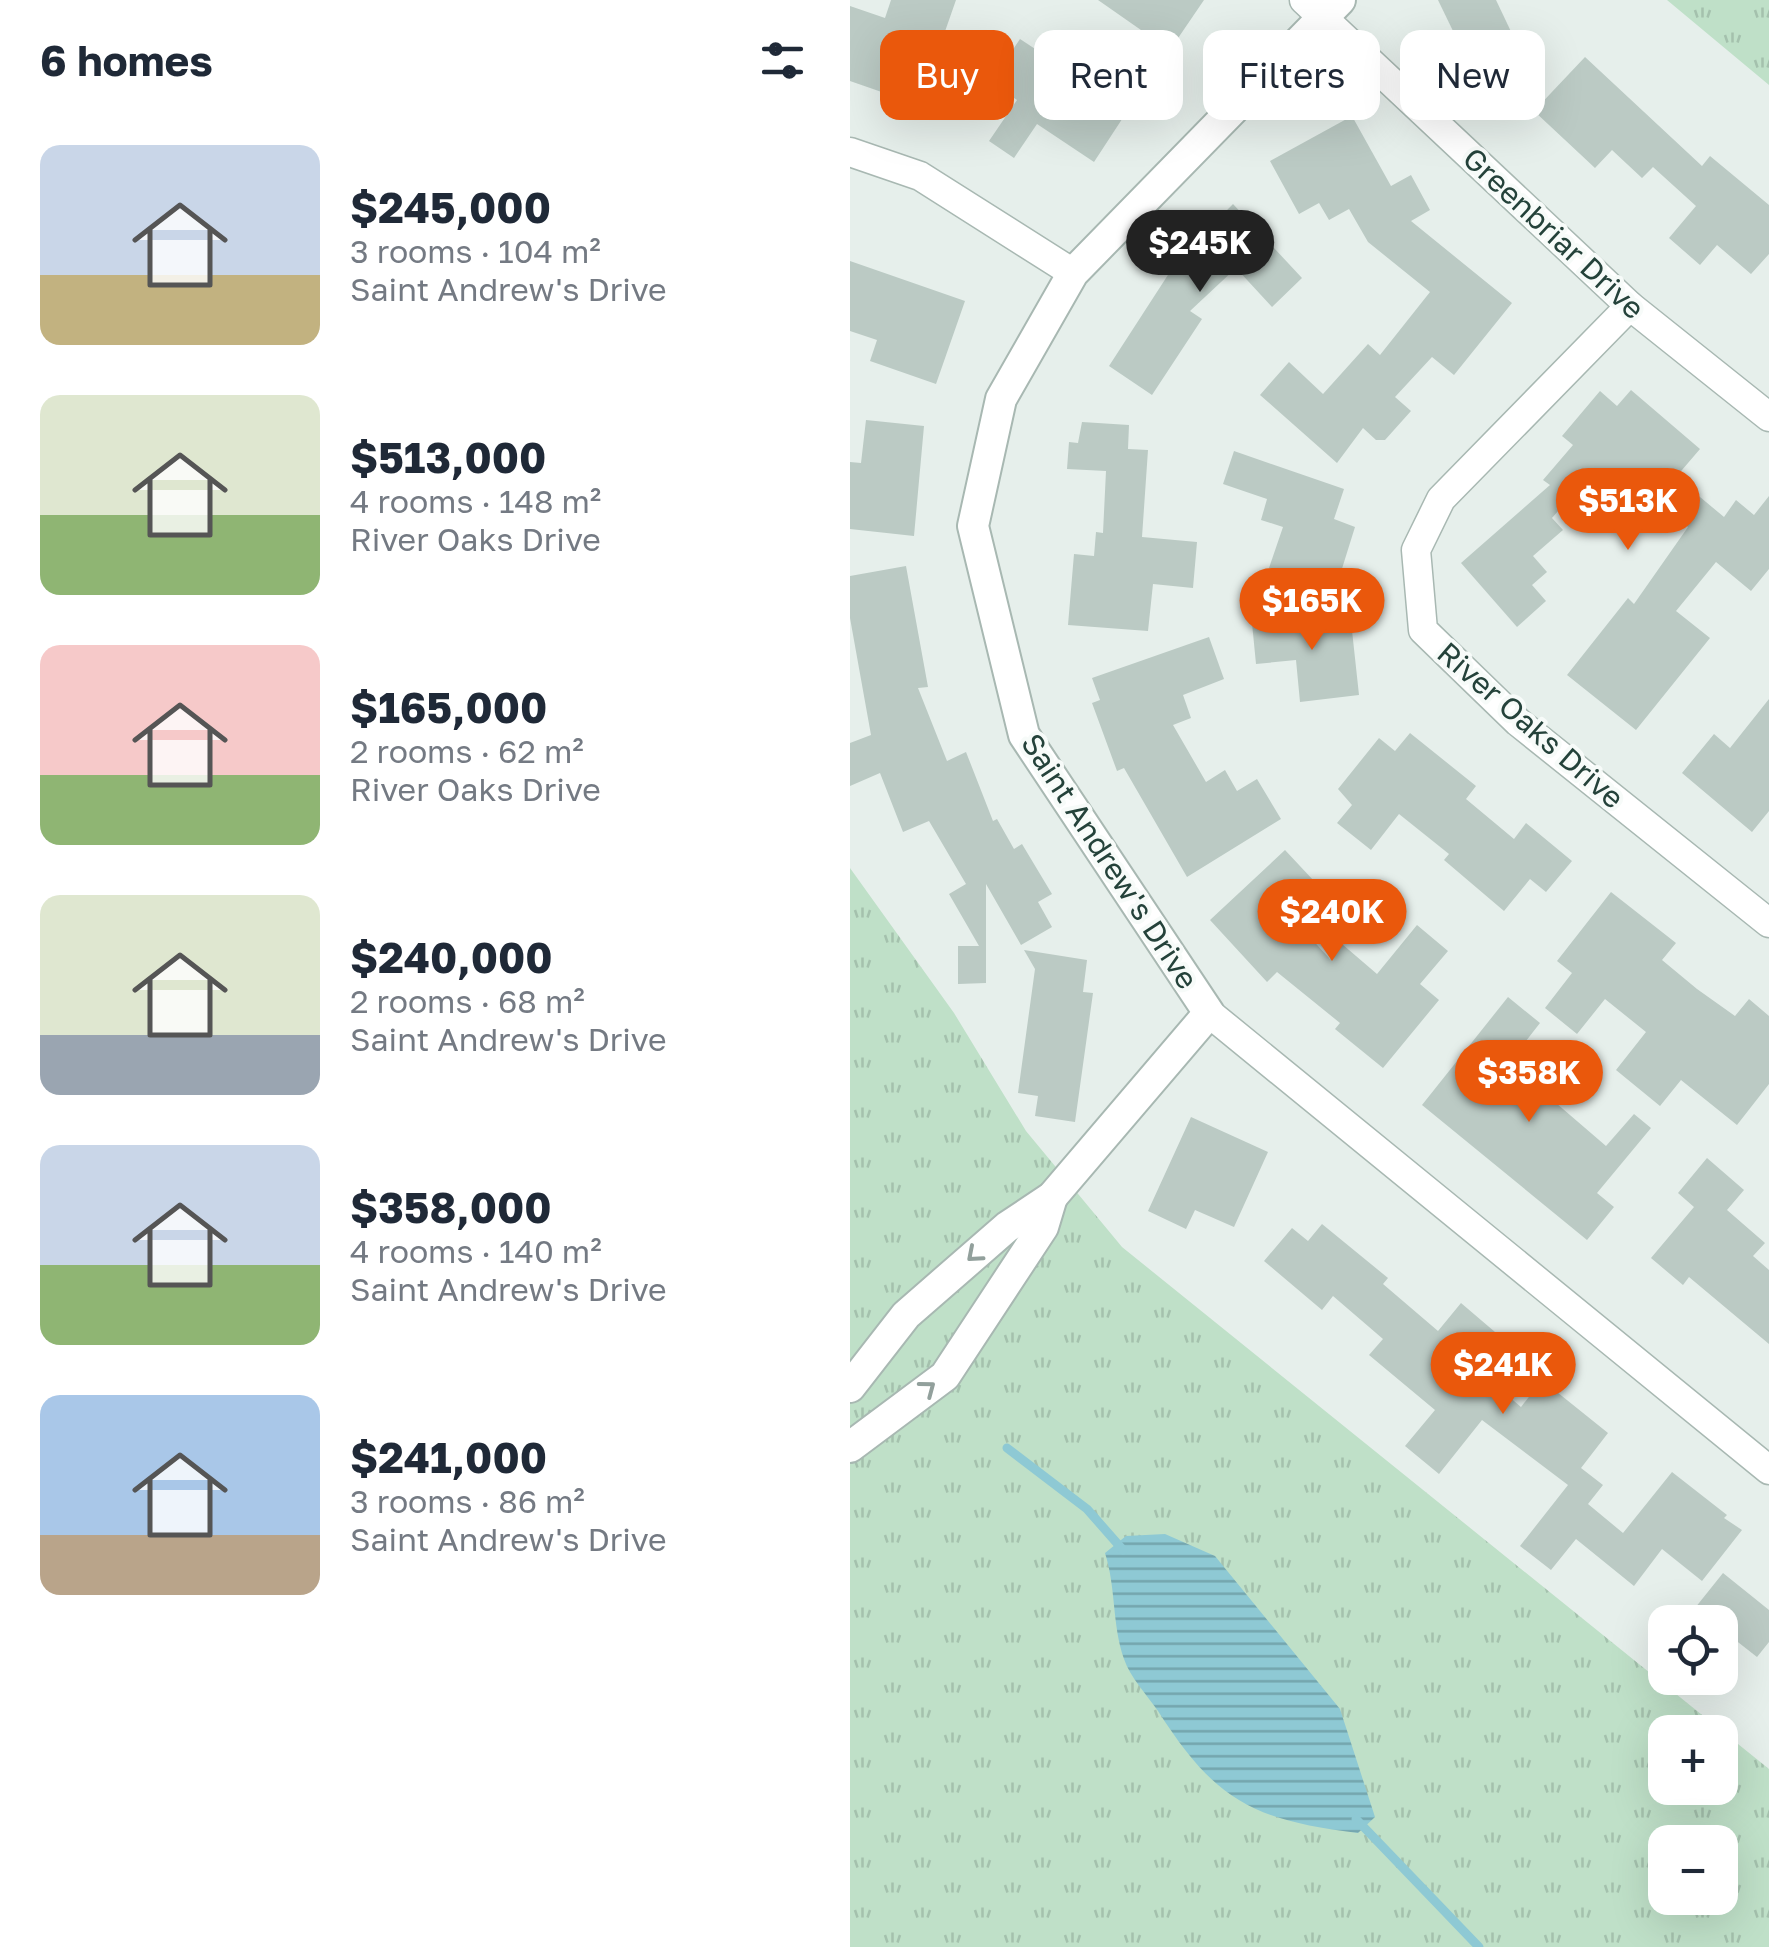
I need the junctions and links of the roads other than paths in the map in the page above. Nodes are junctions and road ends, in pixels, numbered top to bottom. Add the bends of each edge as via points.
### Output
1 (1322, 6) edge
2 (850, 152) edge
3 (1073, 273) junction
4 (1630, 306) junction
5 (1769, 417) edge
6 (1769, 923) edge
7 (1209, 1014) junction
8 (1052, 1197) junction
9 (850, 1387) edge
10 (850, 1447) edge
11 (1769, 1470) edge

1 - 3 street, Saint Andrew's Drive
1 - 4 street, Greenbriar Drive
2 - 3 street via 920,176
3 - 7 street, Saint Andrew's Drive via 1000,399 973,526 1024,735
4 - 5 street, Greenbriar Drive
4 - 6 street, River Oaks Drive via 1441,499 1416,550 1423,630 1518,722
7 - 8 street
7 - 11 street, Saint Andrew's Drive
8 -> 9 street via 906,1315
10 -> 8 street via 944,1376 1043,1227

